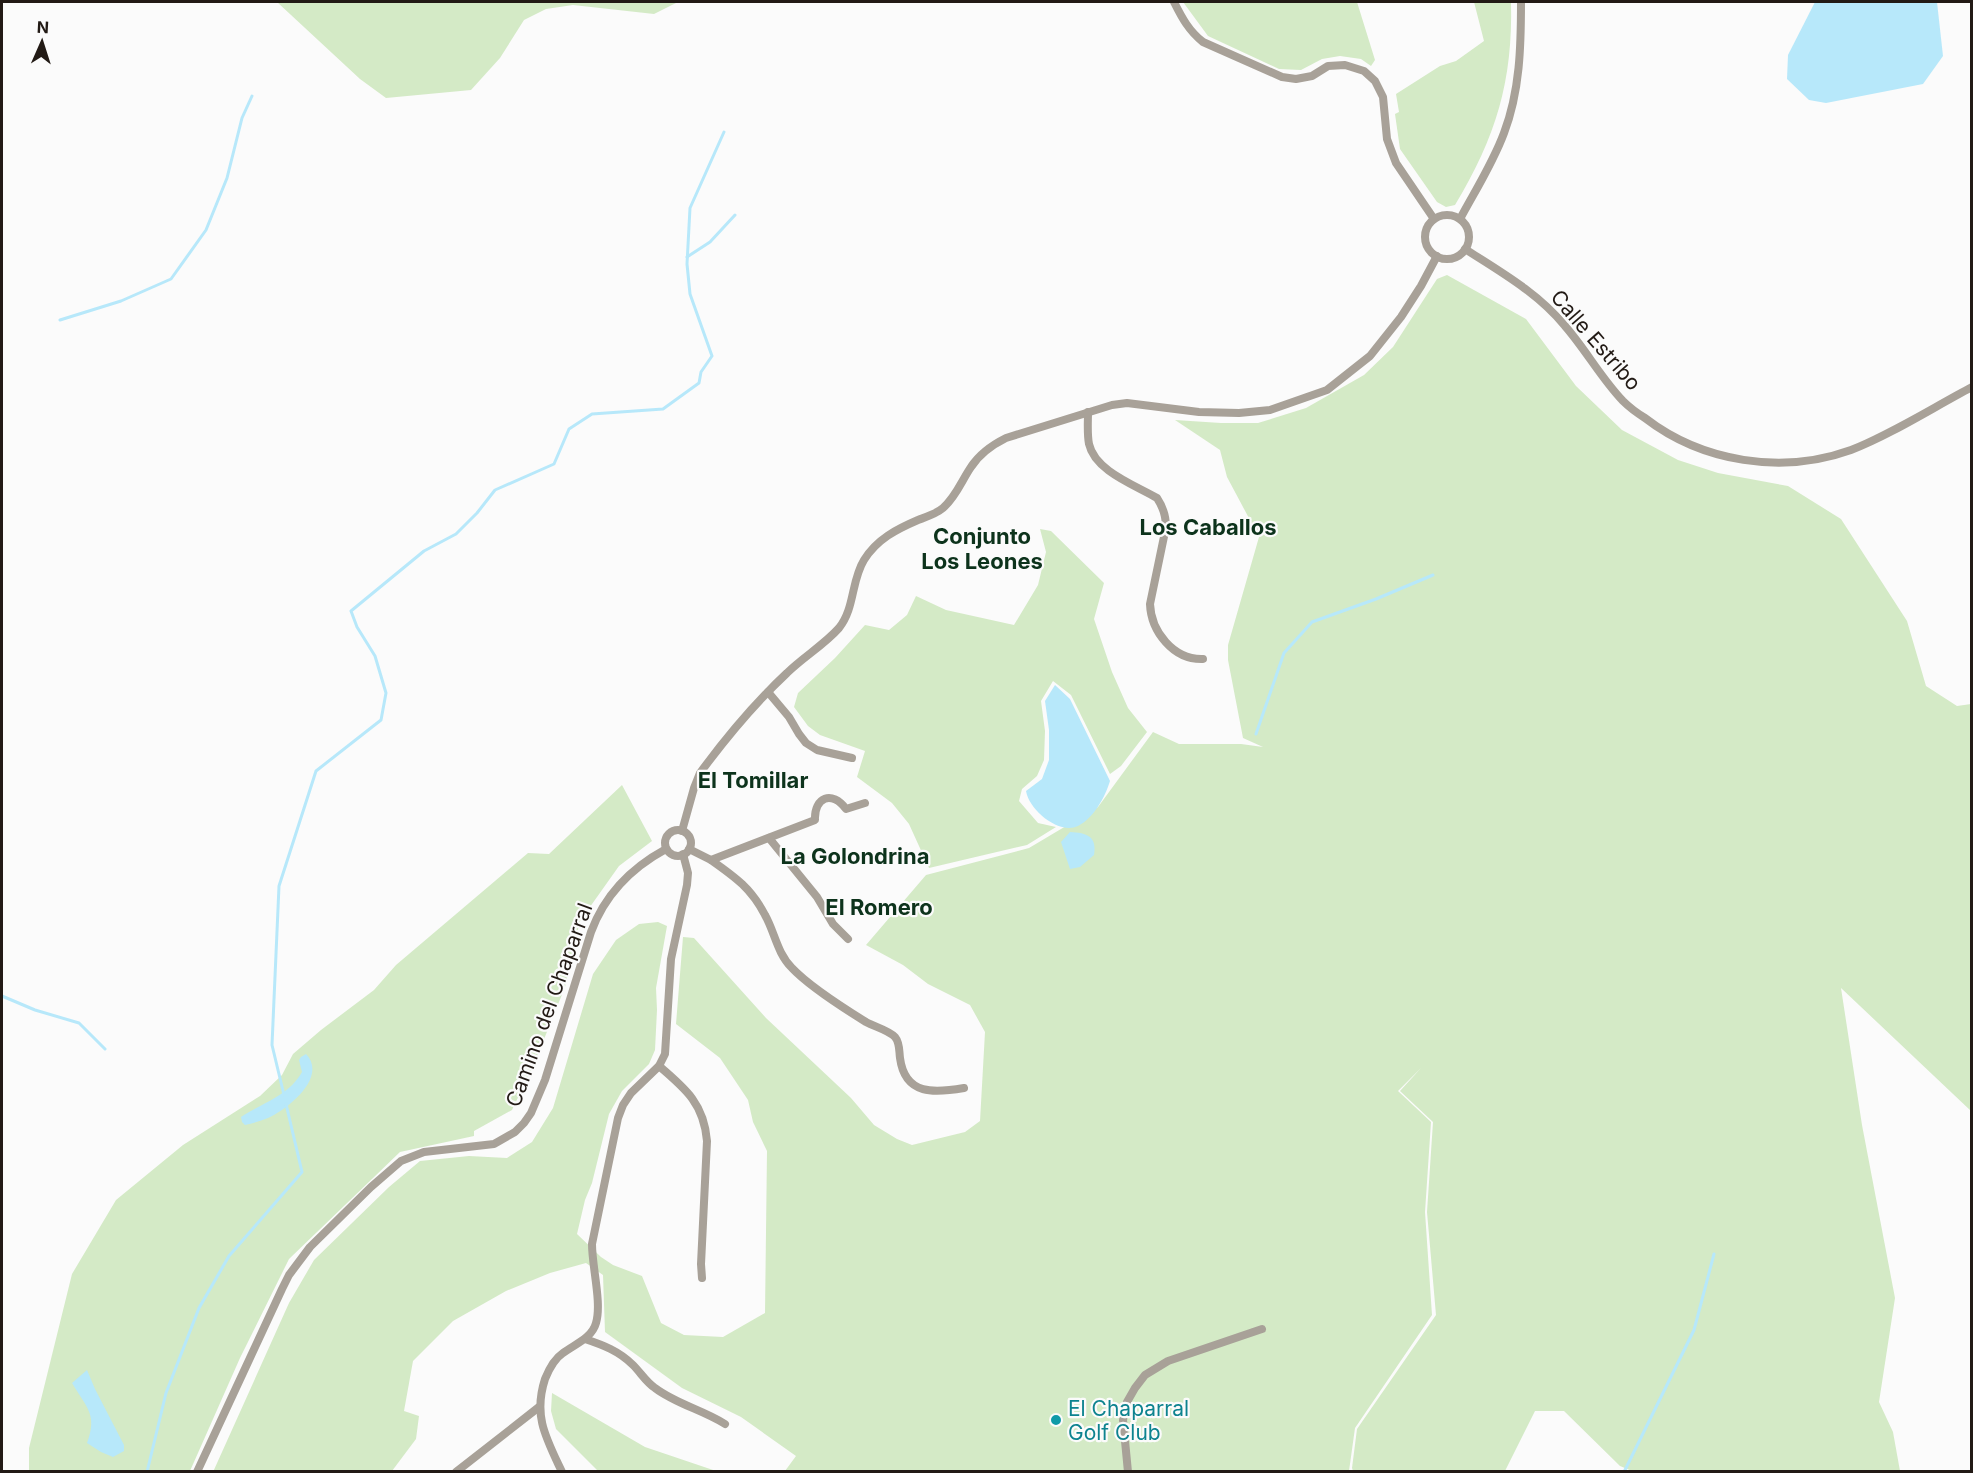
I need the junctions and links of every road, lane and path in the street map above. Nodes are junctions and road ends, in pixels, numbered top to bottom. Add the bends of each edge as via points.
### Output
1 (1174, 2) edge
2 (1521, 2) edge
3 (1434, 219) junction
4 (1460, 219) junction
5 (1465, 249) junction
6 (1437, 256) junction
7 (1971, 387) edge
8 (1088, 412) junction
9 (1203, 659) dead end
10 (768, 692) junction
11 (852, 758) dead end
12 (864, 803) dead end
13 (682, 831) junction
14 (769, 838) junction
15 (666, 849) junction
16 (686, 851) junction
17 (711, 860) junction
18 (848, 939) dead end
19 (659, 1066) junction
20 (964, 1088) dead end
21 (702, 1278) dead end
22 (1262, 1329) dead end
23 (585, 1339) junction
24 (539, 1407) junction
25 (725, 1424) dead end
26 (197, 1472) edge
27 (456, 1472) edge
28 (562, 1472) edge
29 (1128, 1472) edge

1 - 3 street via 1183,21 1203,42 1282,77 1312,76 1329,66 1346,65 1364,71 1383,97 1387,139 1395,163
2 - 4 street via 1521,49 1504,134
3 - 4 street via 1447,215
3 - 6 street via 1425,238
4 - 5 street via 1468,229
5 - 6 street via 1449,259
5 - 7 street, Calle Estribo via 1545,304 1625,404 1659,429 1712,453 1771,463 1830,457 1880,436
6 - 8 street via 1401,317 1371,356 1327,390 1270,410 1239,413 1127,403
8 - 9 street via 1089,446 1102,467 1157,498 1163,506 1166,527 1150,604 1155,628 1174,650
8 - 10 street via 991,446 971,466 943,507 891,532 865,559 846,618
10 - 11 street via 806,743 817,750
10 - 13 street via 700,773
12 - 14 street via 846,809 840,801 825,799 815,809 815,820
13 - 15 street via 669,833
13 - 16 street via 689,838
14 - 17 street
14 - 18 street
15 - 16 street via 676,855
15 - 26 street, Camino del Chaparral via 625,878 601,909 545,1080 524,1123 494,1144 424,1152 402,1161 310,1246 289,1275
16 - 17 street
16 - 19 street via 687,885 671,959 665,1054
17 - 20 street via 741,881 757,902 792,969 857,1016 897,1039 904,1075 911,1083 931,1091
19 - 21 street via 693,1098 706,1126
19 - 23 street via 631,1092 618,1119 592,1244 598,1314 592,1334
22 - 29 street via 1168,1361 1145,1375 1127,1402 1123,1420
23 - 24 street via 552,1365
23 - 25 street via 619,1353 654,1388
24 - 27 street
24 - 28 street via 544,1432

